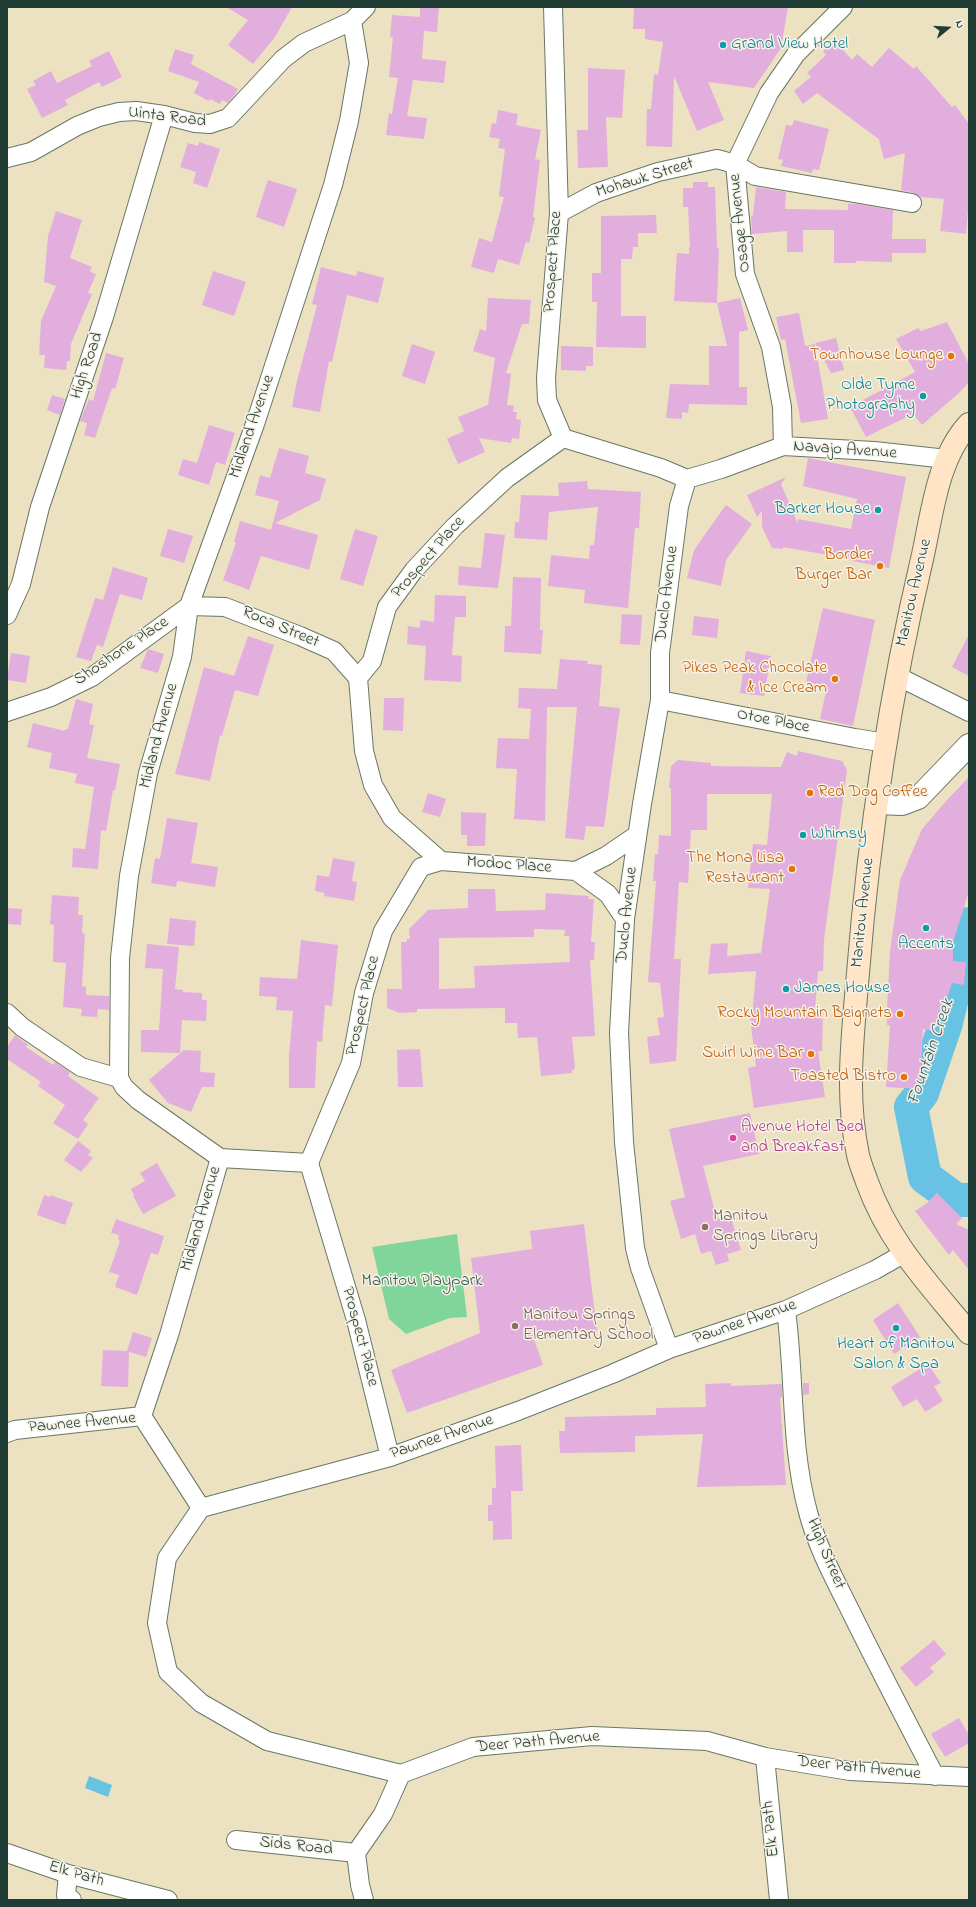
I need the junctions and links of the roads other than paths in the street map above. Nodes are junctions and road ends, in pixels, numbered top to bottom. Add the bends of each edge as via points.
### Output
1 (366, 7) edge
2 (844, 7) edge
3 (550, 8) edge
4 (352, 21) junction
5 (164, 115) junction
6 (7, 158) edge
7 (735, 164) junction
8 (912, 204) dead end
9 (559, 213) junction
10 (969, 424) edge
11 (563, 438) junction
12 (783, 446) junction
13 (947, 459) junction
14 (687, 479) junction
15 (189, 606) junction
16 (7, 615) edge
17 (897, 676) junction
18 (358, 678) junction
19 (660, 700) junction
20 (7, 712) edge
21 (969, 712) edge
22 (886, 743) junction
23 (969, 746) edge
24 (878, 802) junction
25 (637, 835) junction
26 (441, 861) junction
27 (576, 871) junction
28 (625, 919) junction
29 (7, 1013) edge
30 (120, 1078) junction
31 (220, 1158) junction
32 (309, 1163) junction
33 (903, 1254) junction
34 (786, 1310) junction
35 (969, 1333) edge
36 (669, 1349) junction
37 (142, 1416) junction
38 (7, 1433) edge
39 (390, 1457) junction
40 (200, 1508) junction
41 (765, 1757) junction
42 (401, 1774) junction
43 (935, 1776) junction
44 (969, 1777) edge
45 (236, 1840) dead end
46 (7, 1853) edge
47 (356, 1853) junction
48 (68, 1874) junction
49 (72, 1900) edge
50 (168, 1900) edge
51 (364, 1900) edge
52 (779, 1900) edge

1 - 4 street, Uinta Road
2 - 7 street, Osage Avenue via 796,54 769,93
3 - 9 street, Prospect Place
4 - 5 street, Uinta Road via 304,43 283,59 228,118 210,124
4 - 15 street, Midland Avenue via 359,63 350,121 333,185 255,424
5 - 6 street, Uinta Road via 136,111 99,117 77,126 31,152
5 - 16 street, High Road via 104,317 40,507 21,584
7 - 8 street, Mohawk Street via 755,176
7 - 9 street, Mohawk Street via 717,159 658,172 596,192
7 - 12 street, Osage Avenue via 745,274 770,347 782,407
9 - 11 street, Prospect Place via 546,378 547,400
10 - 13 main road, Manitou Avenue via 954,443
11 - 14 street via 661,468
11 - 18 street, Prospect Place via 507,478 455,526 414,570 387,607 372,661
12 - 13 street, Navajo Avenue via 874,451
12 - 14 street, Navajo Avenue
13 - 17 main road, Manitou Avenue via 907,623
14 - 19 street, Duclo Avenue via 679,506 661,646
15 - 18 street, Roca Street via 226,606 300,636 334,651
15 - 20 street, Shoshone Place via 92,677 51,697
15 - 30 street, Midland Avenue via 182,657 148,773 129,876 120,958
17 - 21 street
17 - 22 main road, Manitou Avenue
18 - 26 street via 364,751 373,785 392,818
19 - 22 street, Otoe Place
19 - 25 street, Duclo Avenue
22 - 24 main road, Manitou Avenue
23 - 24 street via 918,798 902,804
24 - 33 main road, Manitou Avenue via 859,957 851,1051 850,1110 858,1158 879,1212
25 - 27 street, Modoc Place via 606,856
25 - 28 street, Duclo Avenue
26 - 27 street, Modoc Place
26 - 32 street, Prospect Place via 421,867 383,932 364,993 351,1063
27 - 28 street, Modoc Place via 608,894
28 - 36 street, Duclo Avenue via 619,1033 624,1142 635,1248
29 - 30 street via 22,1027 82,1067
30 - 31 street, Midland Avenue via 124,1087 138,1100
31 - 32 street
31 - 37 street, Midland Avenue via 169,1335
32 - 39 street, Prospect Place via 356,1320
33 - 34 street, Pawnee Avenue via 875,1270
33 - 35 main road, Manitou Avenue
34 - 36 street, Pawnee Avenue
34 - 43 street, High Street via 790,1338 793,1421 808,1512 825,1560
36 - 39 street, Pawnee Avenue via 518,1411
37 - 38 street, Pawnee Avenue
37 - 40 street, Pawnee Avenue
39 - 40 street, Pawnee Avenue
40 - 42 street via 167,1558 157,1623 168,1672 200,1703 267,1741
41 - 42 street, Deer Path Avenue via 707,1741 592,1736 472,1747
41 - 43 street, Deer Path Avenue via 850,1771
41 - 52 street, Elk Path
42 - 47 street via 382,1814
43 - 44 street, Deer Path Avenue
45 - 47 street, Sids Road
46 - 48 street, Elk Path
47 - 51 street
48 - 49 street via 66,1895
48 - 50 street, Elk Path

